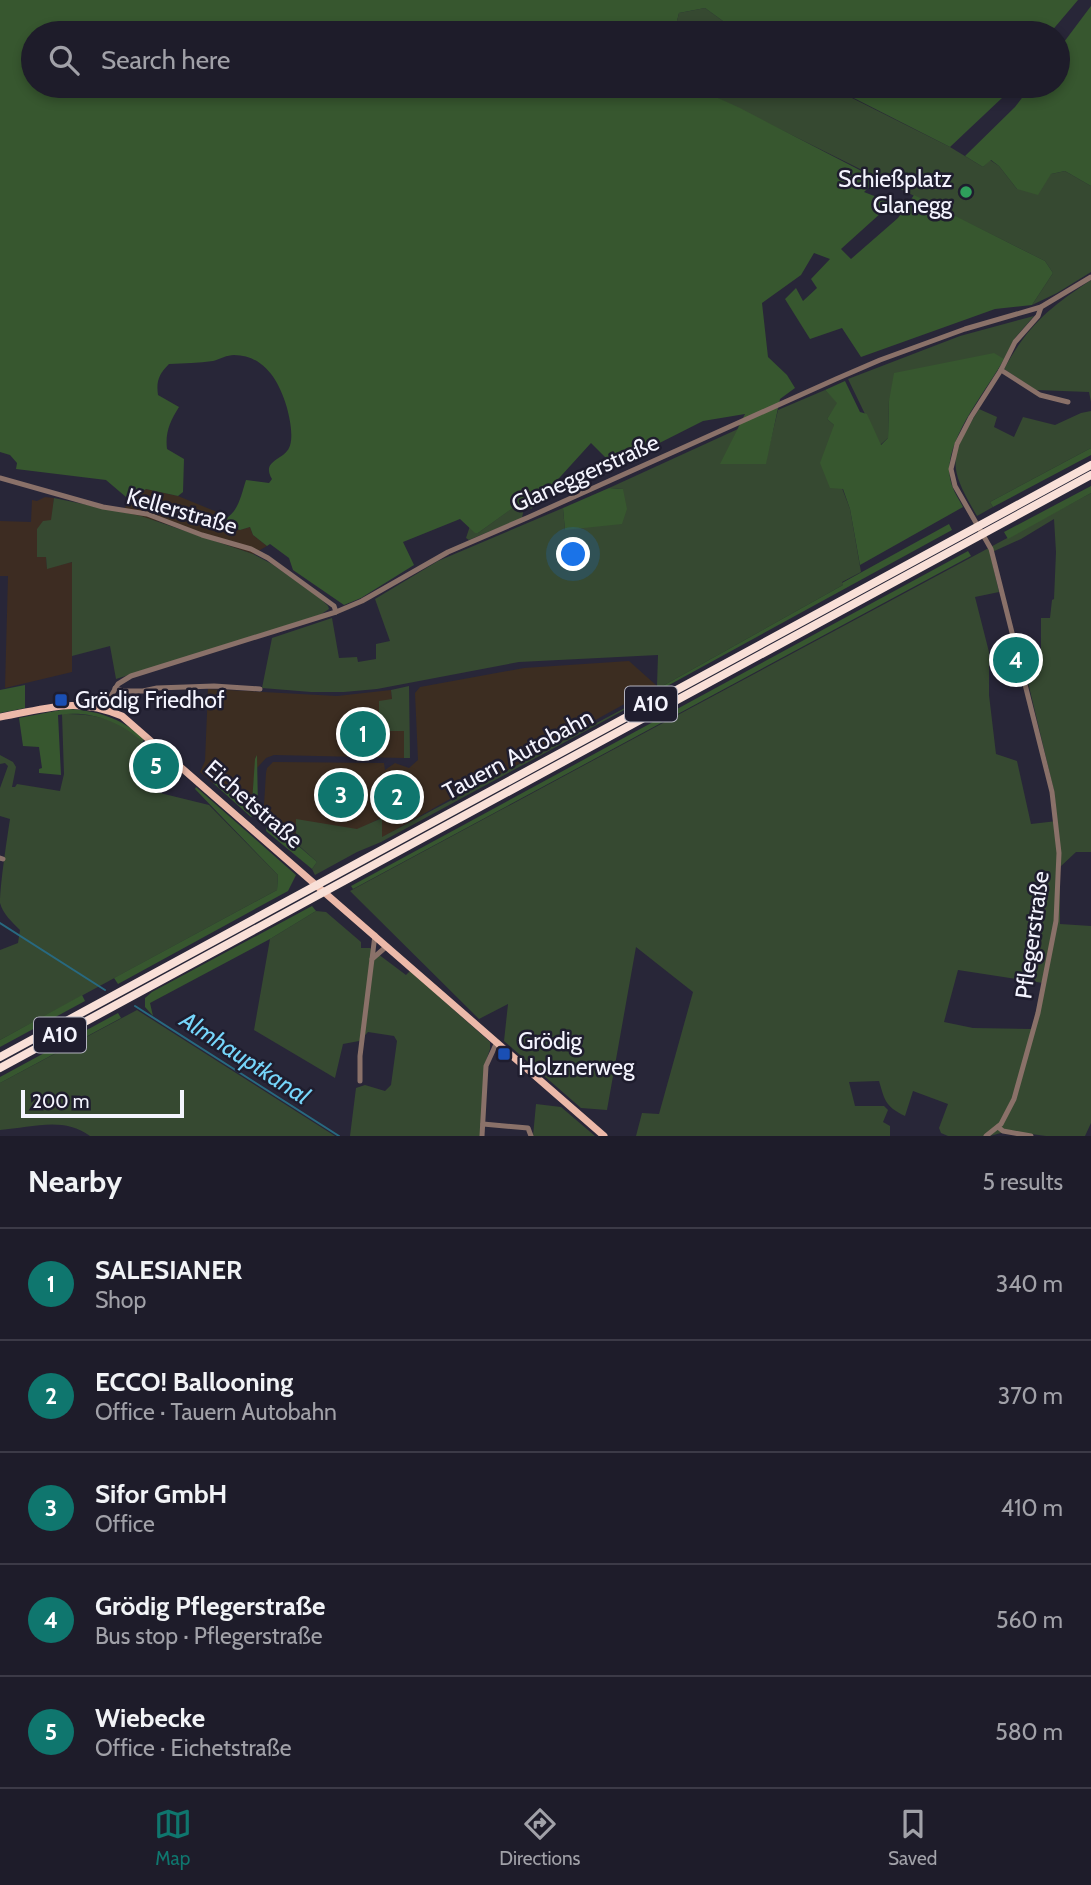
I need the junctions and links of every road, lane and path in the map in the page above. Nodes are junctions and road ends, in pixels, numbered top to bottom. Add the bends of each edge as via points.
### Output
1 (1091, 277) edge
2 (1041, 307) junction
3 (1001, 370) junction
4 (1068, 402) dead end
5 (1091, 465) edge
6 (1091, 475) edge
7 (0, 478) edge
8 (989, 526) junction
9 (973, 534) junction
10 (337, 612) junction
11 (116, 688) junction
12 (260, 689) dead end
13 (104, 708) junction
14 (0, 717) edge
15 (375, 935) junction
16 (387, 946) junction
17 (372, 958) junction
18 (497, 1042) junction
19 (0, 1057) edge
20 (0, 1068) edge
21 (360, 1081) dead end
22 (483, 1124) junction
23 (998, 1128) junction
24 (482, 1136) edge
25 (530, 1136) edge
26 (604, 1136) edge
27 (986, 1136) edge
28 (1031, 1136) edge

1 - 2 street, Glaneggerstraße
2 - 3 street, Pflegerstraße
2 - 10 street, Glaneggerstraße via 861,367 448,552
3 - 4 street via 1040,395
3 - 23 street, Pflegerstraße via 962,434 951,469 991,549 1052,792 1059,853 1056,921 1038,1013 1014,1099
5 - 8 highway, Tauern Autobahn / A10
6 - 8 highway, Tauern Autobahn / A10
7 - 10 street, Kellerstraße via 103,507 147,514 251,549
8 - 9 highway, Tauern Autobahn / A10
9 - 19 highway, Tauern Autobahn / A10
9 - 20 highway, Tauern Autobahn / A10
10 - 11 street, Glaneggerstraße via 131,676
11 - 12 street
11 - 13 street
13 - 14 main road via 63,705
13 - 15 main road, Eichetstraße via 143,732
15 - 16 main road, Eichetstraße
15 - 17 street
16 - 17 street
16 - 18 main road, Eichetstraße
17 - 21 street
18 - 22 street via 486,1066
18 - 26 main road, Eichetstraße
22 - 24 street
22 - 25 street via 528,1128
23 - 27 street, Pflegerstraße
23 - 28 street

